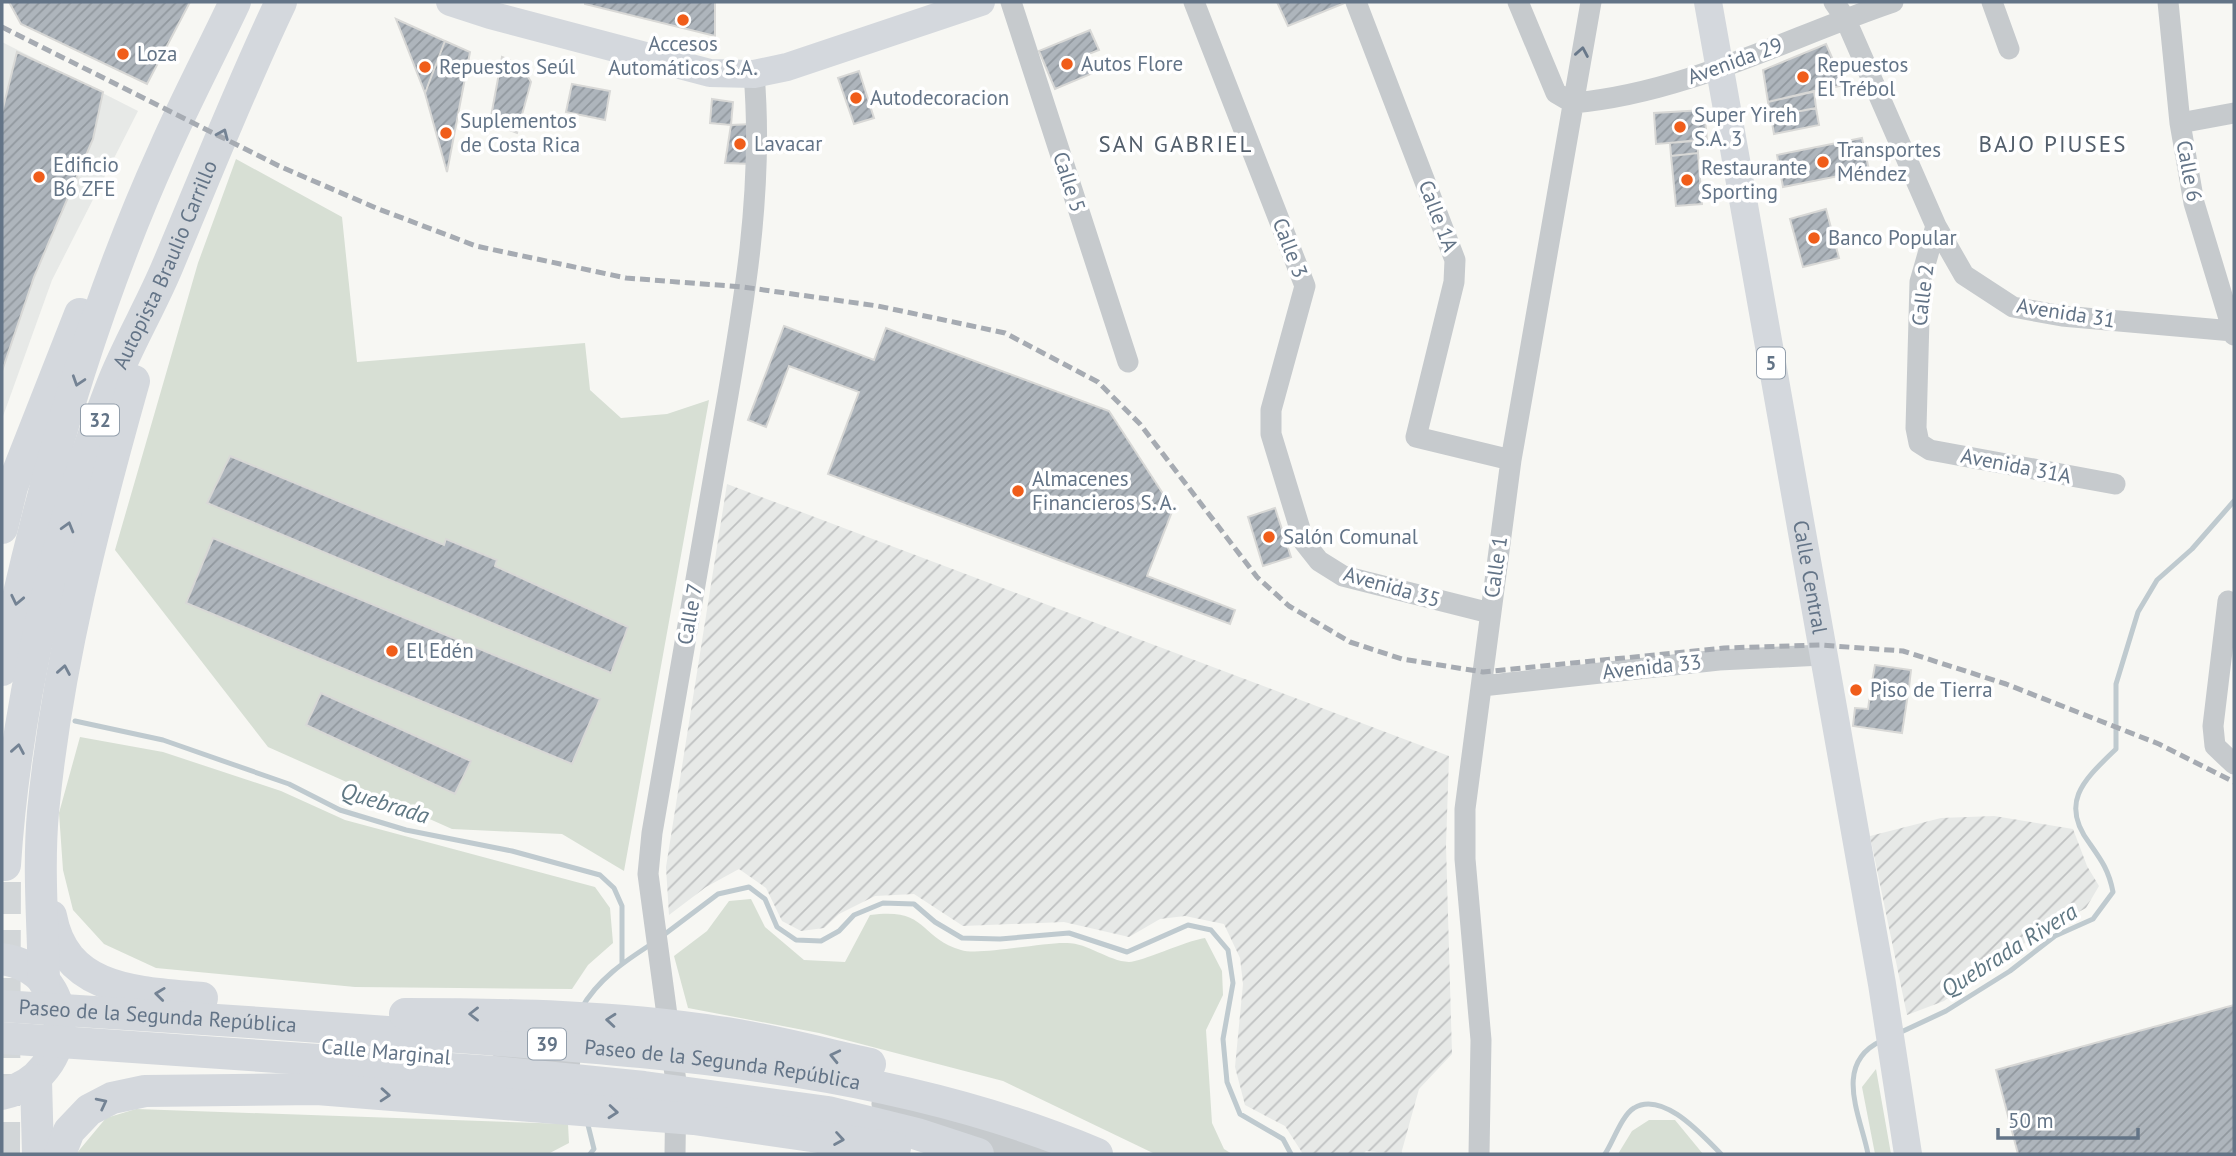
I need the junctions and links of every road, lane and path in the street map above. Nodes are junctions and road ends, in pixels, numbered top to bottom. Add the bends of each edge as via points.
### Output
1 (235, 2) edge
2 (281, 2) edge
3 (450, 2) edge
4 (981, 2) edge
5 (1011, 2) edge
6 (1194, 2) edge
7 (1356, 2) edge
8 (1517, 2) edge
9 (1591, 2) edge
10 (1708, 2) edge
11 (1893, 2) edge
12 (1992, 2) edge
13 (2168, 2) edge
14 (1839, 10) edge
15 (2009, 49) dead end
16 (1720, 70) junction
17 (754, 74) junction
18 (1573, 103) junction
19 (2234, 113) edge
20 (2180, 123) junction
21 (163, 151) junction
22 (1936, 226) junction
23 (163, 278) junction
24 (2234, 333) edge
25 (1128, 362) dead end
26 (1919, 443) joint
27 (1511, 460) junction
28 (2115, 484) dead end
29 (7, 500) edge
30 (2, 528) edge
31 (1304, 542) joint
32 (2228, 601) dead end
33 (1490, 613) junction
34 (1822, 655) junction
35 (2, 670) edge
36 (1482, 686) junction
37 (2234, 764) edge
38 (41, 863) junction
39 (5, 865) dead end
40 (2, 959) edge
41 (44, 982) junction
42 (2, 1006) edge
43 (349, 1014) junction
44 (73, 1033) junction
45 (2, 1038) edge
46 (675, 1076) junction
47 (36, 1080) junction
48 (317, 1089) junction
49 (2, 1094) edge
50 (1090, 1150) edge
51 (38, 1154) edge
52 (60, 1154) edge
53 (675, 1154) edge
54 (934, 1154) edge
55 (978, 1154) edge
56 (1014, 1154) edge
57 (1051, 1154) edge
58 (1479, 1154) edge
59 (1908, 1154) edge

1 - 21 highway, Autopista Braulio Carrillo / 32
23 -> 2 highway, Autopista Braulio Carrillo / 32
3 - 17 main road via 710,74
4 - 17 main road
5 - 25 street, Calle 5
6 - 31 street, Calle 3 via 1304,286 1271,411 1271,434
7 - 27 street, Calle 1A via 1455,260 1454,282 1416,437
8 - 18 street via 1556,93
18 -> 9 street, Calle 1
10 - 16 main road, Calle Central / 5
11 - 14 street, Avenida 29
12 - 15 street
13 - 20 street, Calle 6
14 - 16 street, Avenida 29
14 - 22 street
16 - 18 street, Avenida 29 via 1611,100
16 - 34 main road, Calle Central / 5
17 - 46 street, Calle 7 via 758,129 755,205 736,353 648,874
18 - 27 street, Calle 1
19 - 20 street
20 - 24 street, Calle 6 via 2194,203
21 - 29 highway via 92,284
21 -> 35 highway, Autopista Braulio Carrillo / 32 via 101,309 55,455
22 - 24 street, Avenida 31 via 1965,275 2013,307
22 - 26 street, Calle 2 via 1920,282
38 -> 23 highway via 50,756 85,560
39 -> 23 highway, Autopista Braulio Carrillo / 32 via 17,754 51,587 109,395
26 - 28 street, Avenida 31A via 1930,450 2016,468
27 - 33 street, Calle 1
29 - 30 highway
31 - 33 street, Avenida 35 via 1319,561 1343,576
32 - 37 street via 2213,726 2215,746
33 - 36 street, Calle 1
34 - 36 street, Avenida 33 via 1719,660
34 - 59 main road, Calle Central / 5
36 - 58 street, Calle 1 via 1465,809 1481,1040
38 - 41 highway
43 -> 38 highway via 107,984 76,966 55,940
40 - 41 highway via 27,967
41 - 44 highway
42 - 50 highway, Paseo de la Segunda República / 39 via 694,1057 880,1087
43 - 44 highway
50 -> 43 highway via 999,1102 927,1077 718,1031 543,1014
44 - 46 street, Calle Marginal via 319,1046
44 - 47 highway
44 - 48 highway
45 - 55 highway, Paseo de la Segunda República / 39 via 495,1072 644,1087 828,1112
46 - 53 street, Calle 7
46 - 56 street, Calle Marginal via 910,1120
46 - 57 street, Calle Marginal via 757,1079 844,1095
47 - 49 highway
47 - 51 highway
52 -> 48 highway via 69,1131 89,1110 112,1098 145,1091
48 -> 54 highway via 694,1119

